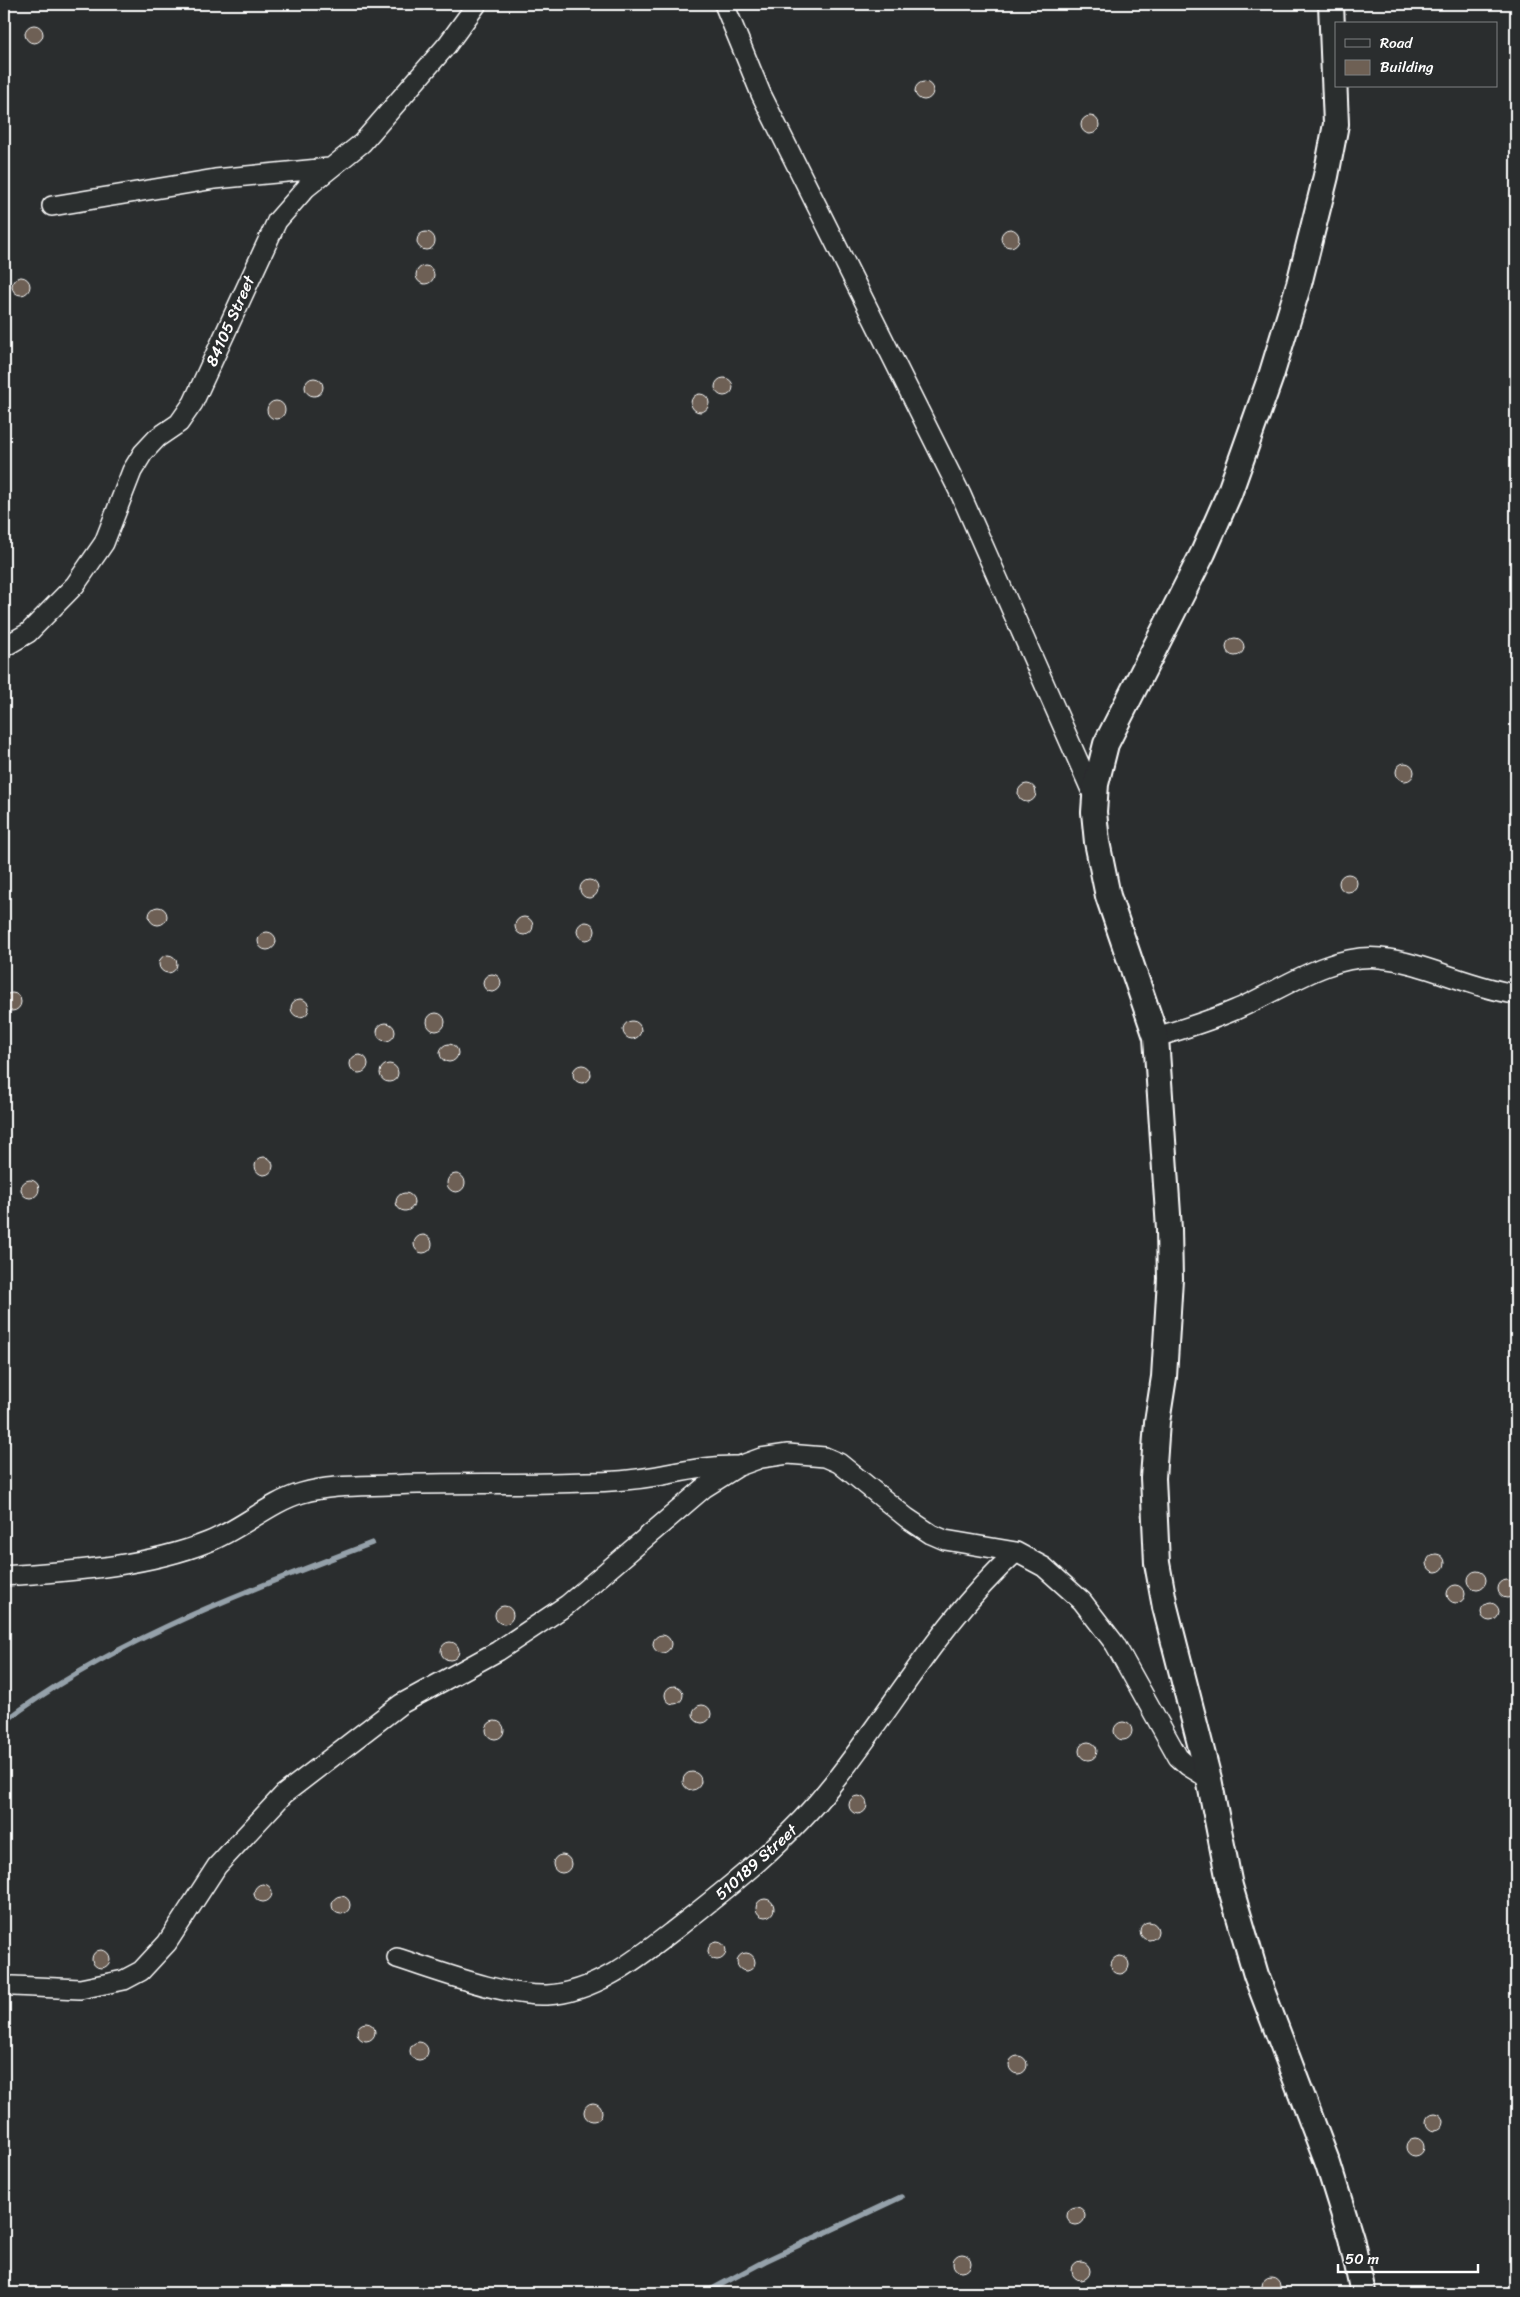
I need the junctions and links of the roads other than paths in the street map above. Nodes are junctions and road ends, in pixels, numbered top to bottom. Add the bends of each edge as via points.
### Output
1 (477, 4) edge
2 (724, 4) edge
3 (1331, 4) edge
4 (329, 168) junction
5 (52, 206) dead end
6 (4, 647) edge
7 (1095, 799) junction
8 (1516, 994) edge
9 (1156, 1038) junction
10 (740, 1466) junction
11 (1016, 1552) junction
12 (4, 1576) edge
13 (1209, 1780) junction
14 (397, 1958) dead end
15 (13, 1986) dead end
16 (1364, 2293) edge

1 - 4 street, 84105 Street via 362,143
2 - 7 street via 761,94 962,495
3 - 7 street via 1336,124 1299,284 1271,376 1229,494 1160,639 1112,728 1099,768
4 - 5 street via 215,179
4 - 6 street, 84105 Street via 292,201 270,234 193,403 179,423 157,438 143,453 132,471 104,544 76,585 28,633
7 - 9 street via 1097,842 1108,896
8 - 9 street via 1381,958 1364,958 1327,966 1236,1010
9 - 13 street via 1170,1279 1153,1478 1156,1563
10 - 11 street via 761,1458 788,1454 825,1457 839,1463 906,1518 931,1534 945,1540
10 - 12 street via 715,1465 625,1480 456,1482 319,1490 287,1499 212,1541 184,1552
10 - 15 street via 704,1488 566,1605 498,1651 401,1704 284,1794 217,1866 167,1943 141,1971 124,1980 80,1989
11 - 13 street via 1044,1567 1082,1601 1115,1644 1178,1757
11 - 14 street, 510189 Street via 974,1593 839,1776 802,1820 733,1884 640,1957 584,1987 546,1995 516,1992
13 - 16 street via 1230,1886 1256,1975 1328,2164

